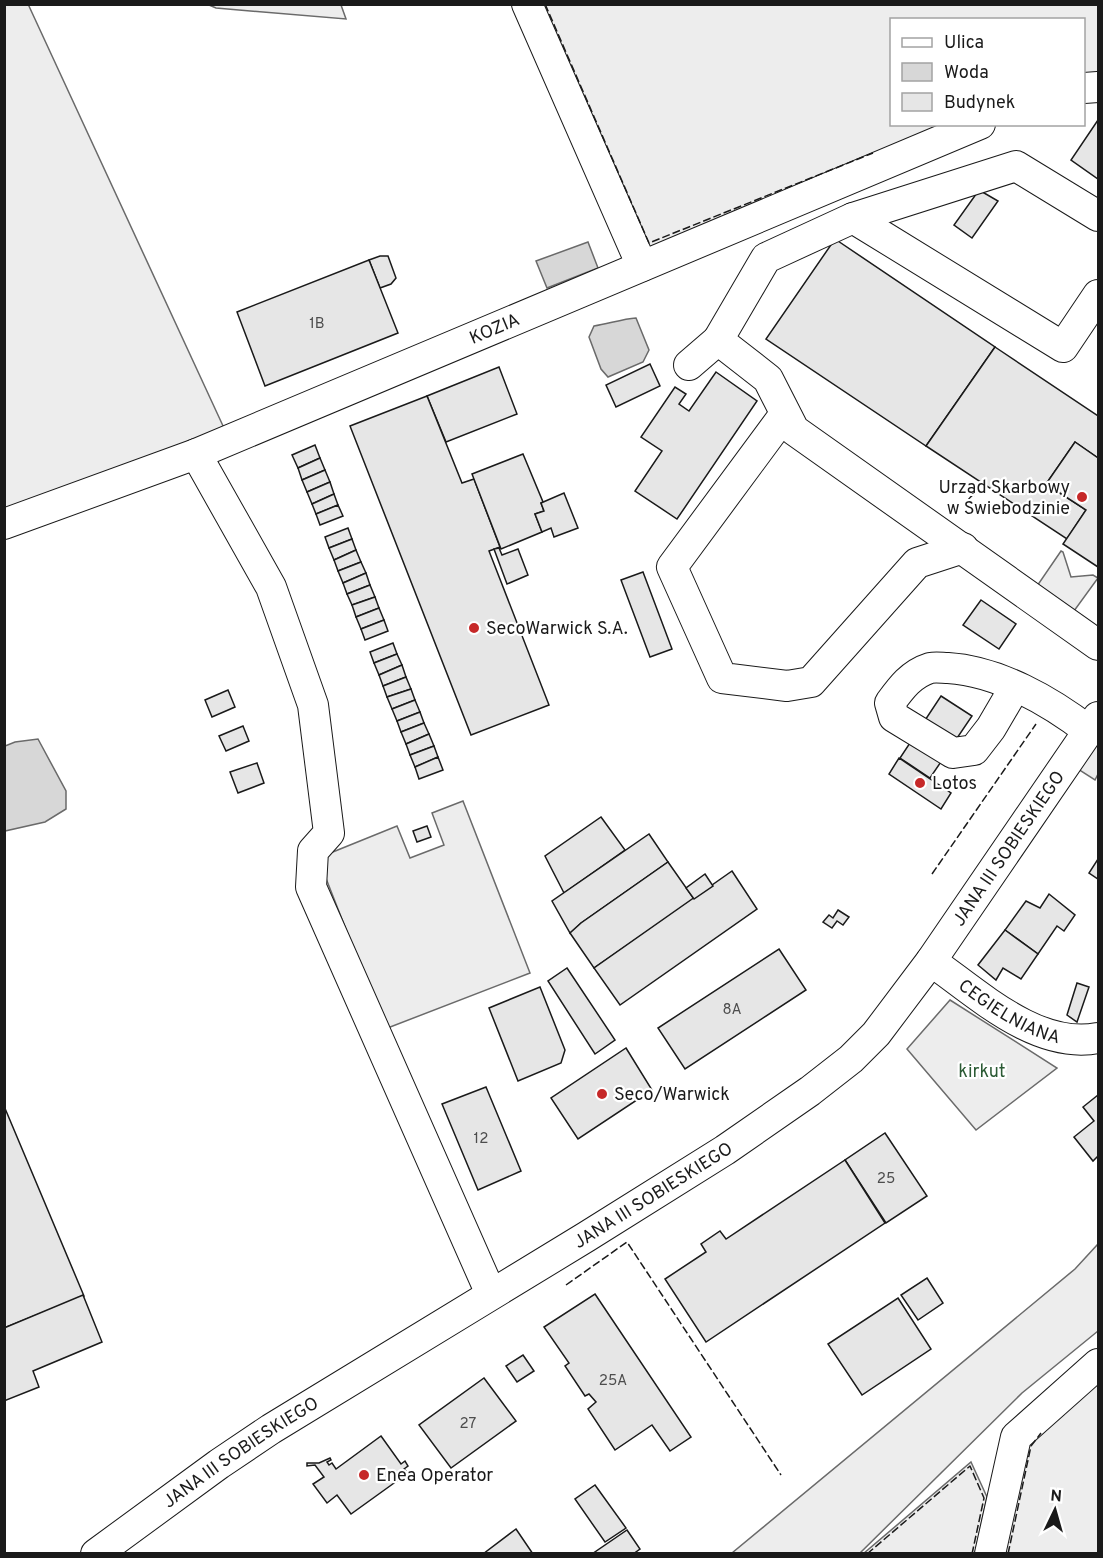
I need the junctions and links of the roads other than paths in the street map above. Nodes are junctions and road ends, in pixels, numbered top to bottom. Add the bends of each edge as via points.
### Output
1 (527, 4) edge
2 (975, 126) edge
3 (1098, 216) edge
4 (853, 218) junction
5 (642, 266) junction
6 (1098, 295) edge
7 (718, 340) junction
8 (689, 365) dead end
9 (786, 414) junction
10 (196, 454) junction
11 (4, 524) edge
12 (963, 548) junction
13 (1098, 645) edge
14 (1015, 687) dead end
15 (1094, 724) edge
16 (931, 961) junction
17 (1098, 1038) edge
18 (491, 1294) junction
19 (1098, 1364) edge
20 (96, 1554) edge
21 (990, 1554) edge

1 - 5 street
2 - 5 street, KOZIA
3 - 4 street via 1016,166
4 - 6 street via 1063,347
4 - 7 street via 766,258
5 - 10 street, KOZIA
7 - 8 street
7 - 9 street via 768,378
9 - 12 street via 794,430
9 - 12 street via 672,567 722,678 788,686 812,682 917,563
10 - 11 street, KOZIA
10 - 18 street via 271,586 313,705 329,833 313,851 311,887
12 - 13 street
14 - 15 street
15 - 16 street, JANA III SOBIESKIEGO
16 - 17 street, CEGIELNIANA via 1030,1028 1063,1039
16 - 18 street, JANA III SOBIESKIEGO via 876,1034 852,1059 810,1091 695,1168
18 - 20 street, JANA III SOBIESKIEGO via 235,1453
19 - 21 street via 1016,1437

